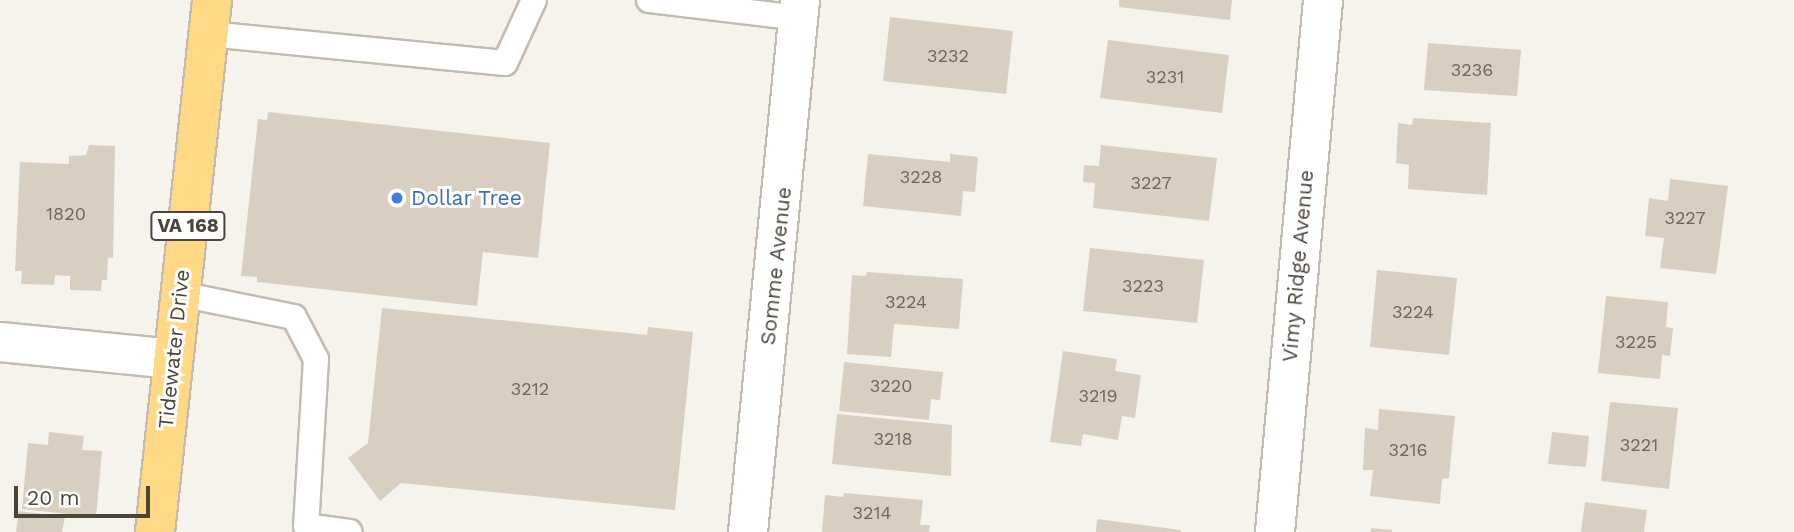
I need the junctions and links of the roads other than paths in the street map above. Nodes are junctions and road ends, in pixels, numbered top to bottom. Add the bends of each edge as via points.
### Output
1 (534, 0) edge
2 (649, 0) edge
3 (1323, 0) edge
4 (800, 9) edge
5 (210, 17) edge
6 (180, 294) junction
7 (0, 342) edge
8 (173, 359) junction
9 (155, 532) edge
10 (350, 532) edge
11 (748, 532) edge
12 (1275, 532) edge

1 - 5 lane via 505,63
2 - 4 lane
3 - 12 street, Vimy Ridge Avenue
4 - 11 street, Somme Avenue
5 - 6 highway, Tidewater Drive / VA 168
6 - 8 highway, Tidewater Drive / VA 168
6 - 10 lane via 294,317 316,359 306,526
7 - 8 street
8 - 9 highway, Tidewater Drive / VA 168

